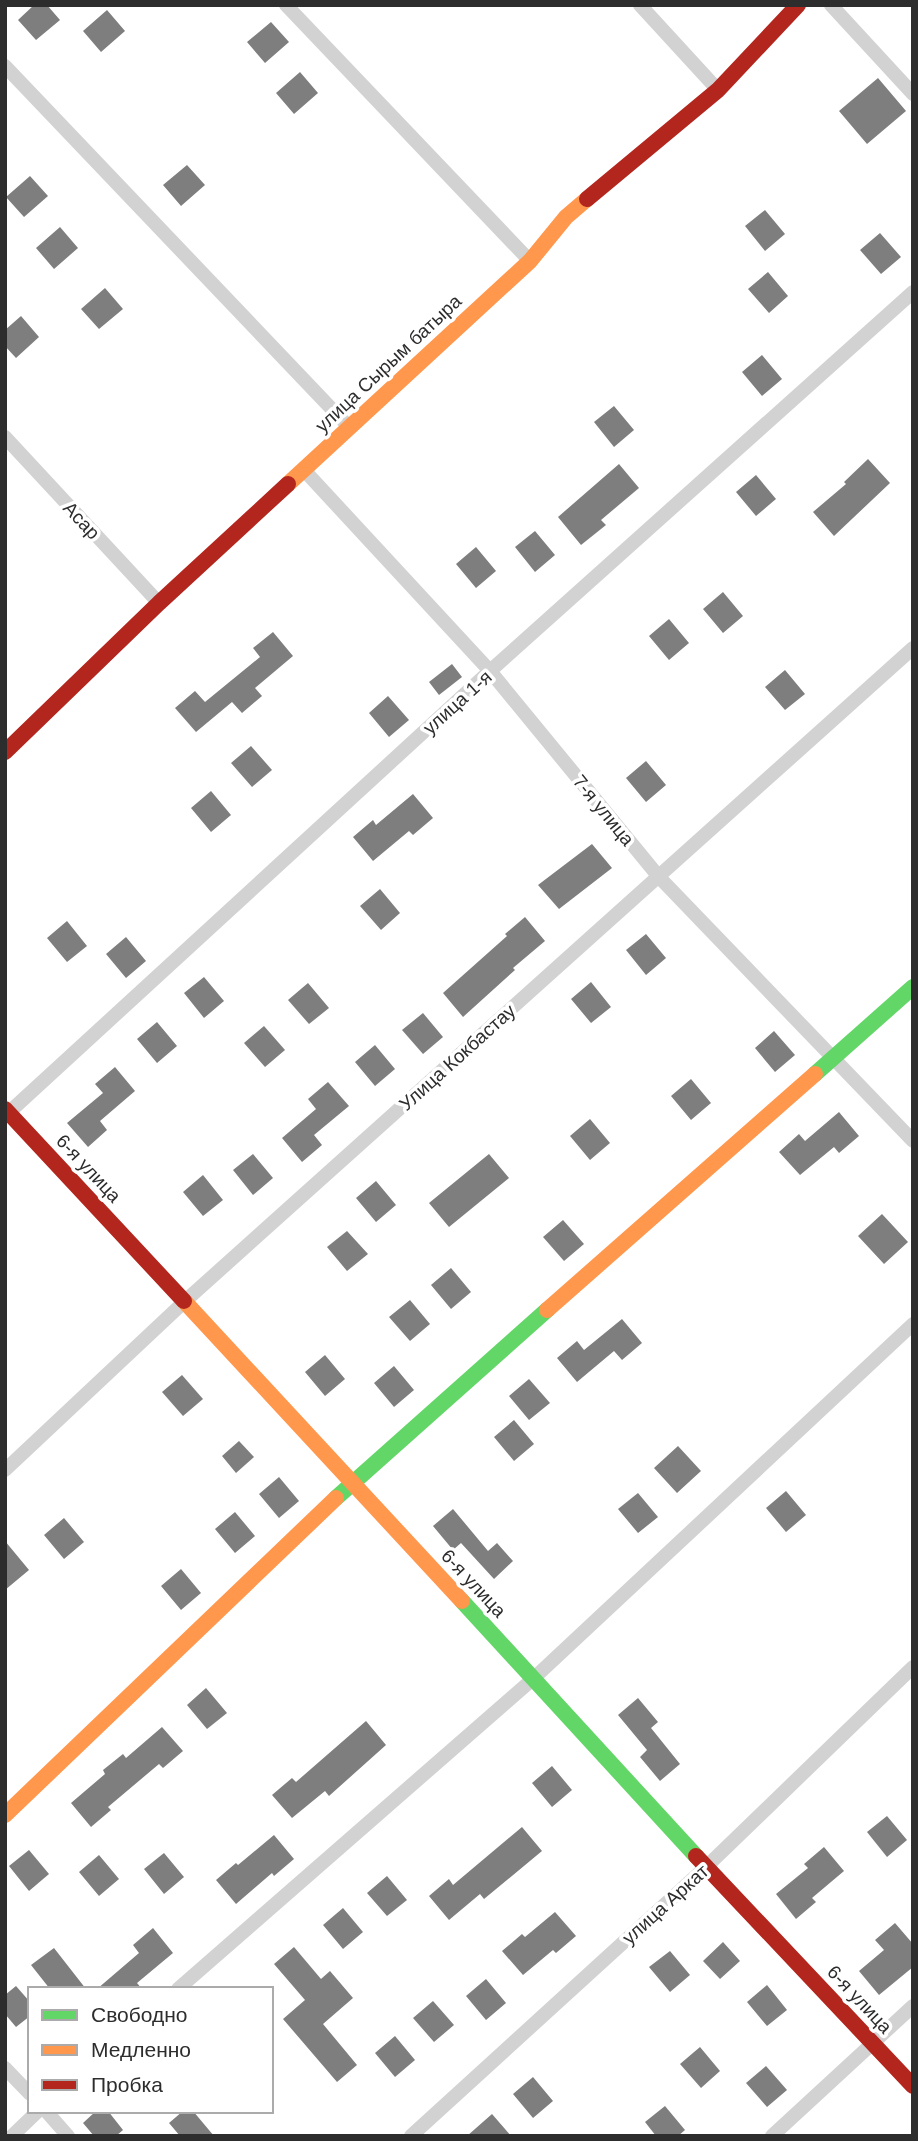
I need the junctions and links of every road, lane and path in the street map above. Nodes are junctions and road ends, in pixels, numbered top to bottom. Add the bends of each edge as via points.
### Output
1 (286, 5) edge
2 (640, 5) edge
3 (798, 5) edge
4 (831, 5) edge
5 (5, 66) edge
6 (719, 90) junction
7 (913, 94) edge
8 (530, 261) junction
9 (913, 292) edge
10 (348, 426) junction
11 (5, 437) edge
12 (304, 470) junction
13 (159, 603) junction
14 (913, 648) edge
15 (490, 671) junction
16 (5, 752) edge
17 (659, 877) junction
18 (913, 986) edge
19 (833, 1058) junction
20 (7, 1113) edge
21 (913, 1141) edge
22 (184, 1302) junction
23 (913, 1324) edge
24 (5, 1470) edge
25 (352, 1482) junction
26 (913, 1667) edge
27 (534, 1678) junction
28 (5, 1815) edge
29 (706, 1867) junction
30 (180, 1987) edge
31 (913, 2006) edge
32 (872, 2042) junction
33 (5, 2068) edge
34 (913, 2086) edge
35 (28, 2092) edge
36 (36, 2113) edge
37 (48, 2113) edge
38 (12, 2136) edge
39 (68, 2136) edge
40 (411, 2136) edge
41 (772, 2136) edge

1 - 8 street
2 - 6 street
3 - 6 street, улица Сырым батыра
4 - 7 street
5 - 10 street
6 - 8 street, улица Сырым батыра via 566,217
8 - 10 street, улица Сырым батыра
9 - 15 street, улица 1-я
10 - 12 street, улица Сырым батыра
11 - 13 street, Асар
12 - 13 street, улица Сырым батыра
12 - 15 street, 7-я улица
13 - 16 street, улица Сырым батыра
14 - 17 street, Улица Кокбастау
15 - 17 street, 7-я улица
15 - 20 street, улица 1-я
17 - 19 street, 7-я улица
17 - 22 street, Улица Кокбастау
18 - 19 street
19 - 21 street, 7-я улица
19 - 25 street
20 - 22 street, 6-я улица
22 - 24 street, Улица Кокбастау
22 - 25 street, 6-я улица
23 - 27 street
25 - 27 street, 6-я улица
25 - 28 street
26 - 29 street, улица Аркат
27 - 29 street, 6-я улица
27 - 30 street
29 - 32 street, 6-я улица
29 - 40 street, улица Аркат
31 - 32 street
32 - 34 street, 6-я улица
32 - 41 street
33 - 35 street
36 - 38 street
37 - 39 street

